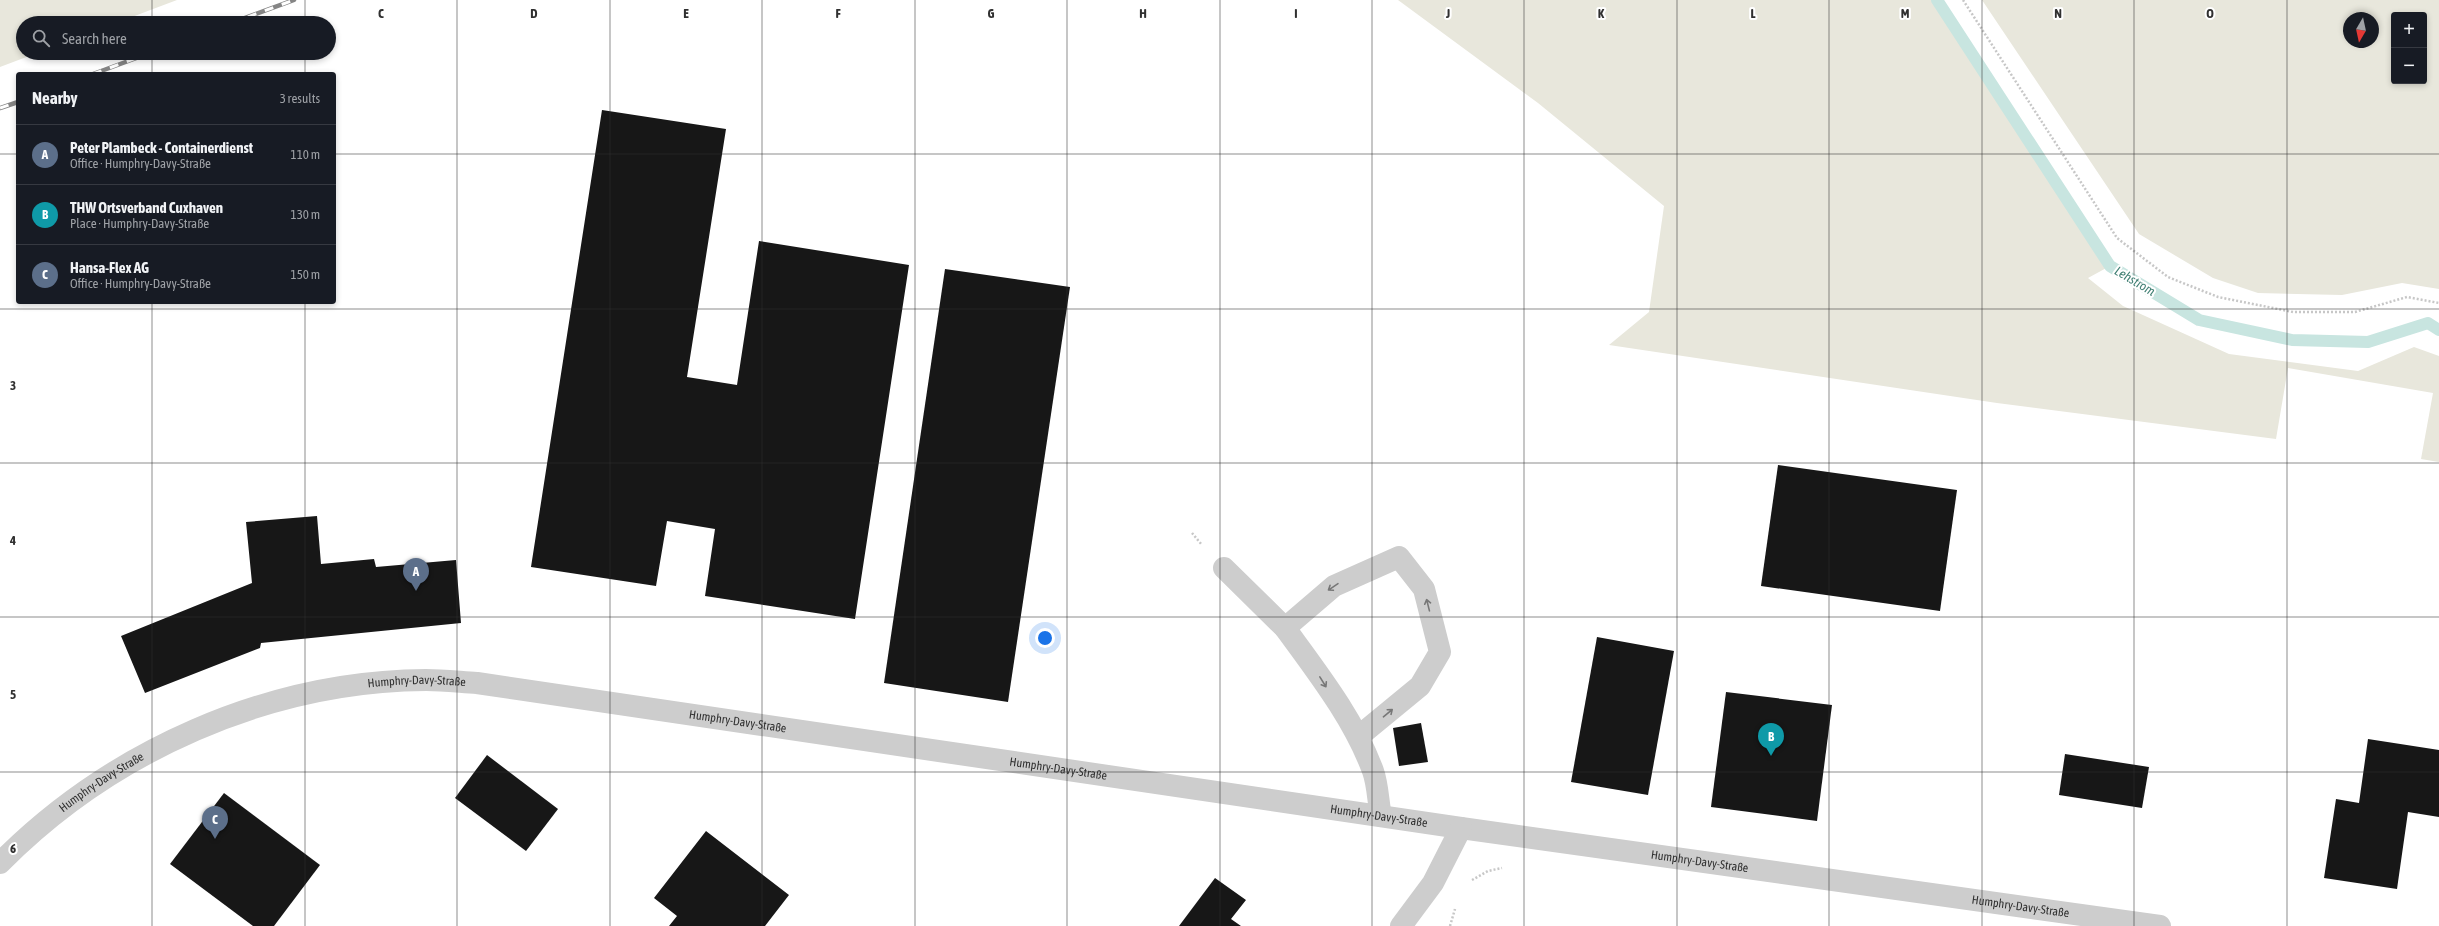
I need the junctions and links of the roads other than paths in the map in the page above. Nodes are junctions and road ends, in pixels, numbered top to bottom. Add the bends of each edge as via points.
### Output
1 (1224, 568) dead end
2 (1284, 628) junction
3 (1358, 738) junction
4 (1381, 816) junction
5 (1461, 828) junction
6 (0, 863) edge
7 (1401, 926) edge
8 (2160, 926) edge

1 - 2 street
2 -> 3 street via 1315,670
3 -> 2 street via 1420,686 1440,652 1424,589 1399,556 1334,586
3 - 4 street via 1373,772
4 - 5 street, Humphry-Davy-Straße
4 - 6 street, Humphry-Davy-Straße via 485,685 426,680 364,684 310,693 269,703 207,726 154,749 80,796
5 - 7 street via 1433,883
5 - 8 street, Humphry-Davy-Straße

